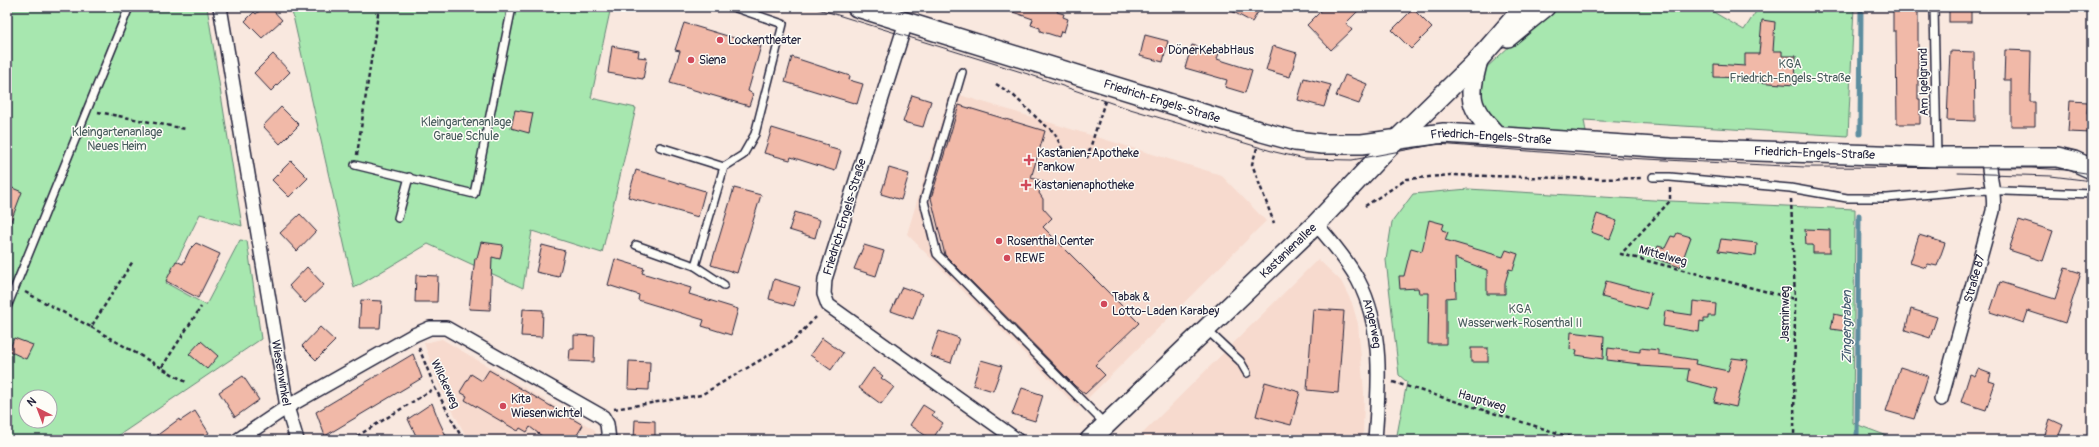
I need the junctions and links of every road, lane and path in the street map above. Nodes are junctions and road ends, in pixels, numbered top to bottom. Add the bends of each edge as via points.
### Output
1 (129, 7) edge
2 (220, 7) edge
3 (379, 7) edge
4 (512, 7) edge
5 (733, 7) edge
6 (857, 7) edge
7 (1524, 7) edge
8 (1544, 7) edge
9 (1934, 7) edge
10 (906, 22) junction
11 (1480, 58) junction
12 (962, 72) dead end
13 (996, 84) dead end
14 (1110, 86) junction
15 (87, 110) junction
16 (186, 129) dead end
17 (1496, 135) junction
18 (1399, 138) junction
19 (660, 147) dead end
20 (1064, 152) dead end
21 (1937, 157) junction
22 (1988, 157) junction
23 (1087, 158) dead end
24 (1252, 164) dead end
25 (355, 165) joint
26 (724, 167) junction
27 (2092, 169) edge
28 (409, 177) junction
29 (1653, 177) joint
30 (1670, 177) junction
31 (1790, 188) junction
32 (1993, 190) junction
33 (2092, 194) edge
34 (1365, 206) dead end
35 (398, 218) dead end
36 (1274, 223) dead end
37 (1316, 224) junction
38 (636, 245) dead end
39 (133, 261) dead end
40 (695, 266) junction
41 (724, 285) dead end
42 (16, 286) junction
43 (1795, 299) junction
44 (828, 305) junction
45 (7, 307) edge
46 (201, 307) dead end
47 (91, 327) junction
48 (1205, 329) junction
49 (414, 335) junction
50 (162, 367) junction
51 (1247, 373) dead end
52 (1379, 377) junction
53 (186, 382) dead end
54 (435, 388) junction
55 (1941, 399) dead end
56 (287, 407) junction
57 (603, 417) junction
58 (1106, 424) junction
59 (238, 440) edge
60 (297, 440) edge
61 (350, 440) edge
62 (463, 440) edge
63 (609, 440) edge
64 (1017, 440) edge
65 (1090, 440) edge
66 (1375, 440) edge
67 (1580, 440) edge
68 (1794, 440) edge

1 - 15 lane
2 - 56 street, Wiesenwinkel
3 - 25 path
4 - 28 lane via 474,194
5 - 26 lane via 783,24 755,134 743,155
6 - 10 main road, Friedrich-Engels-Straße
7 - 11 main road, Kastanienallee
8 - 11 main road, Kastanienallee
9 - 21 lane, Am Igelgrund
10 - 14 main road, Friedrich-Engels-Straße
10 - 44 street, Friedrich-Engels-Straße via 825,279 824,294
11 - 17 main road via 1472,85 1473,105
11 - 18 main road, Kastanienallee
12 - 58 lane via 924,202 937,254
13 - 20 path via 1054,132
14 - 18 main road, Friedrich-Engels-Straße via 1295,141 1344,145
14 - 23 path
15 - 16 path
15 - 42 lane
17 - 18 main road, Friedrich-Engels-Straße via 1444,133
17 - 21 main road, Friedrich-Engels-Straße via 1670,148
18 - 37 main road, Kastanienallee
19 - 26 lane
21 - 22 main road, Friedrich-Engels-Straße
22 - 27 main road, Friedrich-Engels-Straße via 2057,157 2074,160
22 - 32 street, Straße 87
24 - 36 path
25 - 28 lane
26 - 40 lane
28 - 35 lane
29 - 30 lane
29 - 34 path via 1600,179 1451,175 1407,179
30 - 31 lane
30 - 43 path, Mittelweg via 1670,201 1620,254
31 - 32 lane via 1847,198 1887,198 1964,190
31 - 43 path, Jasminweg
32 - 33 lane
32 - 55 street, Straße 87 via 1993,211
37 - 48 main road, Kastanienallee
37 - 52 street, Angerweg via 1356,275 1365,296 1374,328
38 - 40 lane
39 - 47 path
40 - 41 lane
42 - 45 lane
42 - 47 path
43 - 68 path, Jasminweg
44 - 57 path via 793,341 701,395 616,408
44 - 64 street
46 - 50 path
47 - 50 path
48 - 51 lane via 1240,361
48 - 58 main road, Kastanienallee
49 - 54 path, Wilckeweg
49 - 56 street, Wiesenwinkel
49 - 57 street, Wiesenwinkel via 430,328 446,328
50 - 53 path
52 - 66 street, Angerweg
52 - 67 path, Hauptweg
54 - 61 path
54 - 62 path, Wilckeweg
56 - 59 street
56 - 60 street
57 - 63 street via 607,424
58 - 65 main road, Kastanienallee

